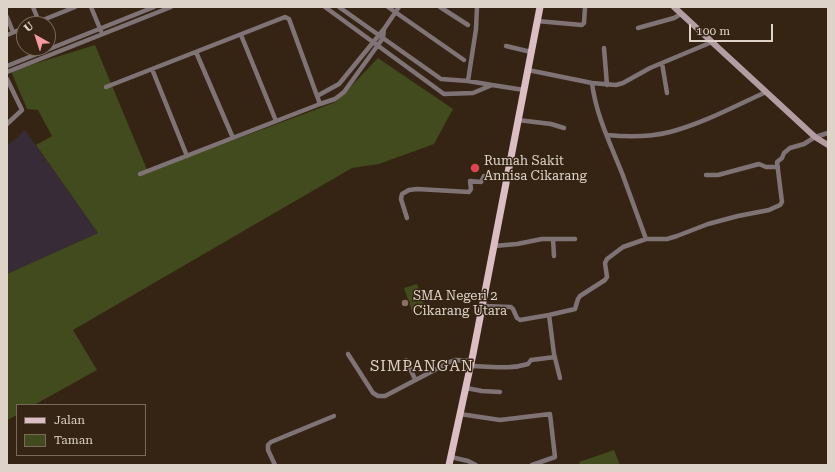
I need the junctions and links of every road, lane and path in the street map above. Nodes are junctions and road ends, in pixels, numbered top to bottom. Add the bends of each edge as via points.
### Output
1 (76, 7) edge
2 (91, 7) edge
3 (154, 7) edge
4 (171, 7) edge
5 (325, 7) edge
6 (339, 7) edge
7 (388, 7) edge
8 (399, 7) edge
9 (440, 7) edge
10 (477, 7) edge
11 (540, 7) edge
12 (585, 7) edge
13 (674, 7) edge
14 (165, 8) edge
15 (62, 9) edge
16 (396, 12) junction
17 (681, 14) junction
18 (50, 16) edge
19 (7, 17) edge
20 (537, 21) junction
21 (468, 25) dead end
22 (638, 28) dead end
23 (100, 29) junction
24 (16, 31) edge
25 (13, 32) junction
26 (102, 34) junction
27 (7, 35) edge
28 (241, 35) junction
29 (380, 37) junction
30 (373, 42) junction
31 (712, 42) junction
32 (378, 45) junction
33 (506, 46) dead end
34 (604, 48) dead end
35 (196, 52) junction
36 (531, 52) junction
37 (464, 60) dead end
38 (662, 63) junction
39 (7, 66) edge
40 (152, 69) junction
41 (528, 70) junction
42 (7, 72) edge
43 (7, 80) edge
44 (468, 81) junction
45 (592, 83) junction
46 (607, 84) junction
47 (492, 85) junction
48 (106, 87) dead end
49 (524, 90) junction
50 (766, 92) junction
51 (667, 93) dead end
52 (317, 96) junction
53 (320, 104) junction
54 (518, 120) junction
55 (276, 121) junction
56 (7, 124) edge
57 (564, 128) dead end
58 (828, 133) edge
59 (606, 135) junction
60 (815, 137) junction
61 (233, 138) junction
62 (828, 145) edge
63 (186, 156) junction
64 (778, 167) junction
65 (140, 174) dead end
66 (490, 175) dead end
67 (508, 175) junction
68 (706, 175) dead end
69 (484, 176) dead end
70 (407, 218) dead end
71 (553, 239) junction
72 (575, 239) dead end
73 (646, 239) junction
74 (494, 246) junction
75 (554, 256) dead end
76 (483, 306) junction
77 (549, 315) junction
78 (348, 354) dead end
79 (555, 357) junction
80 (406, 360) dead end
81 (471, 363) junction
82 (560, 378) dead end
83 (415, 379) junction
84 (466, 388) junction
85 (500, 392) dead end
86 (460, 414) junction
87 (334, 416) dead end
88 (451, 457) junction
89 (275, 465) edge
90 (449, 465) edge
91 (476, 465) edge
92 (532, 465) edge

1 - 15 street
2 - 23 street
3 - 23 street
4 - 14 street
5 - 30 street
6 - 29 street
7 - 16 street
8 - 16 street
9 - 21 street
10 - 44 street
11 - 20 main road
12 - 20 street via 582,25
13 - 17 street
14 - 26 street
15 - 18 street
16 - 29 street
16 - 37 street
17 - 22 street
17 - 31 street
19 - 25 street
20 - 36 main road
23 - 26 street
23 - 39 street
24 - 25 street
25 - 27 street
26 - 42 street
28 - 35 street
28 - 52 street via 287,17
28 - 55 street
29 - 30 street
29 - 32 street
29 - 44 street via 441,79
30 - 32 street
30 - 52 street via 339,84
31 - 38 street
31 - 50 street
32 - 47 street via 444,94 473,93
32 - 53 street via 344,92 329,102
33 - 36 street
34 - 46 street
35 - 40 street
35 - 61 street
36 - 41 main road
38 - 46 street via 621,84
38 - 51 street
40 - 48 street
40 - 63 street
41 - 45 street
41 - 49 main road
43 - 56 street via 22,110
44 - 47 street
45 - 46 street
45 - 59 street via 595,104
47 - 49 street
49 - 54 main road
50 - 59 street via 670,132 638,136
50 - 60 street
52 - 53 street
53 - 55 street
54 - 57 street
54 - 67 main road
55 - 61 street
58 - 60 street
59 - 73 street
60 - 62 street
60 - 64 street via 786,151 777,162
61 - 63 street
63 - 65 street
64 - 68 street via 766,168 759,164 718,175
64 - 73 street via 782,202 780,205 769,210 708,224 667,239
66 - 67 street
67 - 74 main road
69 - 70 street via 482,181 470,181 469,192 417,189 406,191 400,199
71 - 72 street
71 - 74 street
71 - 75 street
73 - 77 street via 623,247 607,259 607,277 580,296 575,309
74 - 76 main road
76 - 77 street via 511,307 520,320
76 - 81 main road
77 - 79 street
78 - 83 street via 373,393 378,396 385,396
79 - 81 street via 530,360 528,364 503,368
79 - 82 street
80 - 83 street
81 - 83 street via 456,360
81 - 84 main road
84 - 85 street
84 - 86 main road
86 - 88 main road
86 - 92 street via 500,420 550,414 555,457
87 - 89 street via 271,442 267,447
88 - 90 main road
88 - 91 street

